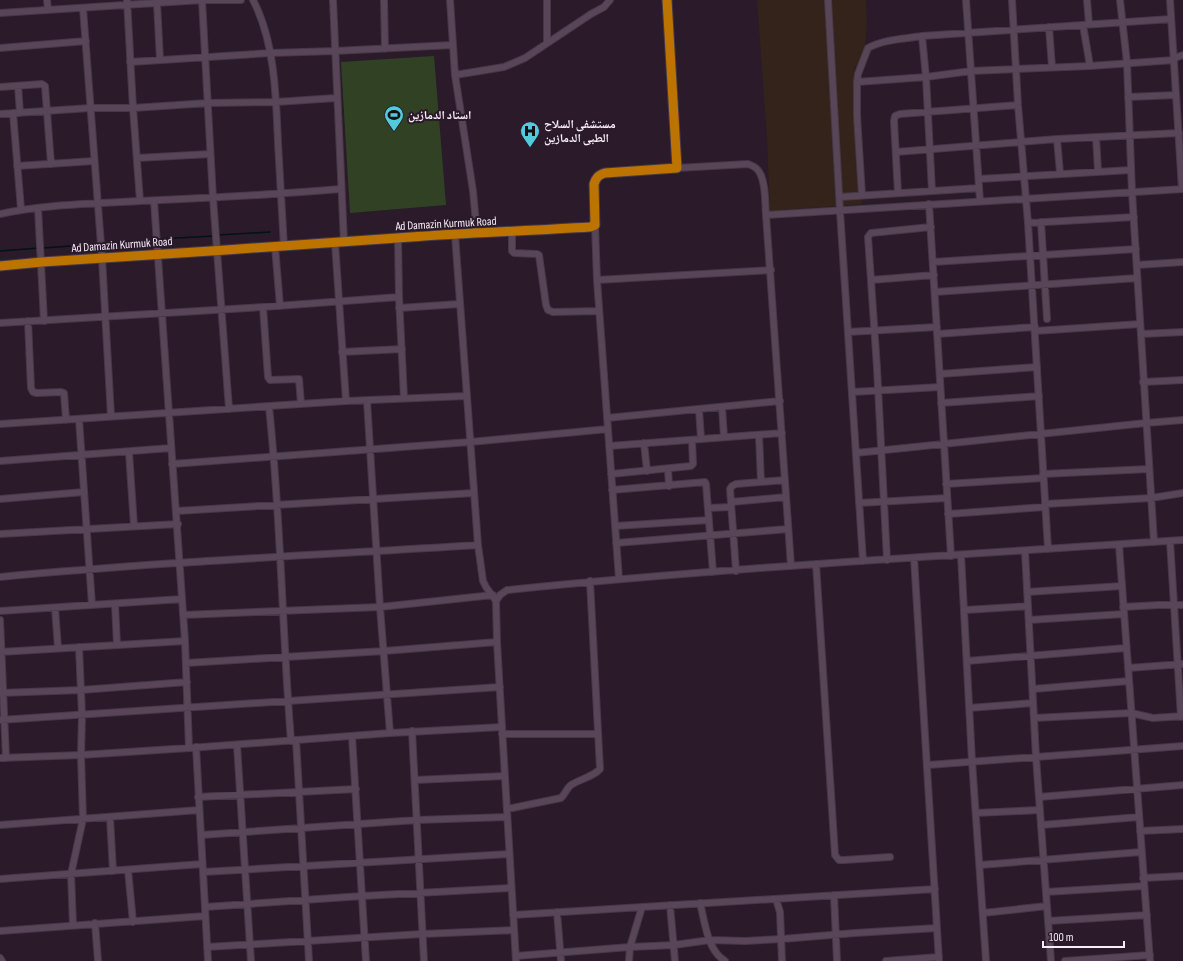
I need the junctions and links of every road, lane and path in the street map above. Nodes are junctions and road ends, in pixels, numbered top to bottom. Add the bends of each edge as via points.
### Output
1 (47, 0) edge
2 (202, 0) edge
3 (212, 0) edge
4 (241, 0) edge
5 (253, 0) edge
6 (333, 0) edge
7 (384, 0) edge
8 (450, 0) edge
9 (547, 0) edge
10 (610, 0) edge
11 (667, 0) edge
12 (828, 0) edge
13 (966, 0) edge
14 (1012, 0) edge
15 (1087, 0) edge
16 (1120, 0) edge
17 (1170, 0) edge
18 (127, 2) edge
19 (157, 3) junction
20 (83, 8) junction
21 (48, 10) junction
22 (0, 13) edge
23 (1171, 19) junction
24 (1122, 22) junction
25 (1086, 25) junction
26 (1049, 27) junction
27 (1013, 30) junction
28 (969, 33) junction
29 (922, 36) junction
30 (86, 41) junction
31 (547, 44) junction
32 (452, 45) junction
33 (0, 48) edge
34 (385, 49) junction
35 (335, 51) junction
36 (270, 53) junction
37 (1183, 55) edge
38 (204, 58) junction
39 (160, 60) junction
40 (1174, 60) junction
41 (130, 62) junction
42 (1126, 63) junction
43 (1090, 66) junction
44 (1052, 67) junction
45 (1015, 69) junction
46 (971, 71) junction
47 (455, 75) junction
48 (926, 77) junction
49 (857, 82) junction
50 (18, 86) junction
51 (0, 87) edge
52 (1176, 95) junction
53 (1128, 97) junction
54 (336, 98) junction
55 (276, 102) junction
56 (208, 103) junction
57 (1018, 105) junction
58 (90, 108) junction
59 (133, 108) junction
60 (974, 108) junction
61 (47, 111) junction
62 (928, 112) junction
63 (13, 113) junction
64 (20, 113) junction
65 (0, 114) edge
66 (1180, 116) edge
67 (1178, 133) junction
68 (1129, 136) junction
69 (1096, 137) junction
70 (1057, 139) junction
71 (1021, 142) junction
72 (976, 146) junction
73 (930, 149) junction
74 (896, 152) junction
75 (210, 154) junction
76 (137, 158) junction
77 (94, 161) junction
78 (51, 164) junction
79 (17, 166) junction
80 (677, 168) junction
81 (1131, 170) junction
82 (1098, 171) junction
83 (1060, 173) junction
84 (1024, 176) junction
85 (979, 179) junction
86 (979, 188) junction
87 (340, 189) junction
88 (1182, 189) edge
89 (932, 191) junction
90 (1132, 192) junction
91 (281, 193) junction
92 (898, 193) junction
93 (862, 195) junction
94 (840, 197) junction
95 (213, 198) junction
96 (1025, 198) junction
97 (140, 201) junction
98 (154, 201) junction
99 (980, 201) junction
100 (97, 204) junction
101 (929, 204) junction
102 (38, 208) junction
103 (21, 209) junction
104 (840, 210) junction
105 (0, 214) edge
106 (766, 216) junction
107 (1134, 216) junction
108 (1041, 222) junction
109 (1028, 223) junction
110 (595, 225) junction
111 (931, 227) junction
112 (512, 232) junction
113 (477, 234) junction
114 (455, 235) junction
115 (398, 238) junction
116 (339, 243) junction
117 (280, 247) junction
118 (1136, 249) junction
119 (218, 250) junction
120 (157, 254) junction
121 (1043, 254) junction
122 (1030, 255) junction
123 (102, 258) junction
124 (42, 262) junction
125 (933, 262) junction
126 (1183, 262) edge
127 (1137, 265) junction
128 (0, 266) edge
129 (771, 270) junction
130 (934, 275) junction
131 (1137, 278) junction
132 (597, 280) junction
133 (872, 280) junction
134 (1032, 284) junction
135 (1045, 284) junction
136 (935, 292) junction
137 (399, 297) junction
138 (339, 302) junction
139 (459, 304) junction
140 (280, 306) junction
141 (263, 307) junction
142 (399, 308) junction
143 (221, 310) junction
144 (599, 311) junction
145 (162, 313) junction
146 (105, 317) junction
147 (1047, 319) dead end
148 (44, 320) junction
149 (28, 321) junction
150 (0, 323) edge
151 (1140, 324) junction
152 (937, 327) junction
153 (1035, 329) junction
154 (875, 330) junction
155 (848, 332) junction
156 (1183, 332) edge
157 (937, 334) junction
158 (1141, 334) junction
159 (402, 349) junction
160 (342, 352) junction
161 (1037, 367) junction
162 (940, 374) junction
163 (1183, 380) edge
164 (1143, 382) junction
165 (940, 387) junction
166 (878, 390) junction
167 (852, 392) junction
168 (466, 396) junction
169 (1039, 396) junction
170 (404, 398) junction
171 (346, 401) junction
172 (367, 401) junction
173 (780, 401) junction
174 (941, 403) junction
175 (301, 404) junction
176 (722, 406) junction
177 (269, 407) junction
178 (229, 409) junction
179 (699, 409) junction
180 (169, 413) junction
181 (111, 416) junction
182 (607, 418) junction
183 (79, 419) junction
184 (66, 420) junction
185 (1183, 420) edge
186 (1146, 423) junction
187 (0, 424) edge
188 (608, 429) junction
189 (782, 433) junction
190 (1041, 434) junction
191 (759, 435) junction
192 (724, 437) junction
193 (701, 439) junction
194 (692, 440) junction
195 (470, 442) junction
196 (644, 443) junction
197 (944, 445) junction
198 (609, 446) junction
199 (171, 448) junction
200 (371, 450) junction
201 (882, 451) junction
202 (129, 452) junction
203 (856, 453) junction
204 (82, 455) junction
205 (275, 457) junction
206 (0, 461) edge
207 (172, 464) junction
208 (668, 469) junction
209 (1149, 469) junction
210 (647, 471) junction
211 (611, 474) junction
212 (1043, 476) junction
213 (785, 480) junction
214 (761, 482) junction
215 (946, 484) junction
216 (669, 486) junction
217 (612, 490) junction
218 (84, 492) junction
219 (474, 493) junction
220 (1183, 493) edge
221 (786, 497) junction
222 (947, 498) junction
223 (1151, 498) junction
224 (0, 499) edge
225 (373, 499) junction
226 (884, 502) junction
227 (859, 503) junction
228 (731, 504) junction
229 (278, 505) junction
230 (1045, 505) junction
231 (708, 508) junction
232 (177, 511) junction
233 (948, 514) junction
234 (709, 520) junction
235 (178, 524) junction
236 (134, 526) junction
237 (615, 526) junction
238 (86, 529) junction
239 (788, 529) junction
240 (0, 534) edge
241 (733, 534) junction
242 (710, 536) junction
243 (1183, 540) edge
244 (1170, 541) junction
245 (1154, 542) junction
246 (616, 543) junction
247 (478, 545) junction
248 (1119, 545) junction
249 (1048, 549) junction
250 (376, 551) junction
251 (1025, 551) junction
252 (961, 555) junction
253 (951, 556) junction
254 (280, 558) junction
255 (914, 558) junction
256 (887, 560) junction
257 (863, 561) junction
258 (180, 562) junction
259 (816, 564) junction
260 (791, 566) junction
261 (90, 568) junction
262 (736, 570) junction
263 (713, 572) junction
264 (0, 576) edge
265 (619, 579) junction
266 (590, 581) junction
267 (1122, 586) junction
268 (1027, 592) junction
269 (495, 598) junction
270 (182, 599) junction
271 (114, 604) junction
272 (92, 605) junction
273 (1183, 605) edge
274 (1028, 606) junction
275 (1174, 606) junction
276 (380, 607) junction
277 (56, 608) junction
278 (965, 610) junction
279 (1124, 610) junction
280 (0, 611) edge
281 (282, 611) junction
282 (183, 615) junction
283 (0, 620) edge
284 (1029, 620) junction
285 (185, 641) junction
286 (497, 642) junction
287 (117, 645) junction
288 (79, 647) junction
289 (58, 648) junction
290 (1126, 648) junction
291 (384, 651) junction
292 (1, 652) edge
293 (1031, 656) junction
294 (285, 657) junction
295 (967, 660) junction
296 (186, 663) junction
297 (1181, 665) edge
298 (1128, 668) junction
299 (1129, 681) junction
300 (187, 682) junction
301 (500, 688) junction
302 (1033, 689) junction
303 (81, 690) junction
304 (2, 693) edge
305 (387, 694) junction
306 (288, 701) junction
307 (1033, 703) junction
308 (188, 707) junction
309 (969, 708) junction
310 (1131, 713) junction
311 (82, 715) junction
312 (1182, 717) edge
313 (1034, 718) junction
314 (2, 720) edge
315 (502, 727) junction
316 (412, 731) junction
317 (390, 733) junction
318 (502, 734) junction
319 (598, 734) junction
320 (352, 736) junction
321 (293, 741) junction
322 (237, 745) junction
323 (1183, 746) edge
324 (192, 748) junction
325 (1134, 750) junction
326 (81, 755) junction
327 (1036, 757) junction
328 (3, 758) edge
329 (972, 762) junction
330 (928, 765) junction
331 (505, 776) junction
332 (415, 780) junction
333 (1183, 785) edge
334 (356, 789) junction
335 (1137, 790) junction
336 (299, 791) junction
337 (240, 795) junction
338 (198, 797) junction
339 (1039, 797) junction
340 (507, 809) junction
341 (199, 810) junction
342 (1040, 810) junction
343 (976, 813) junction
344 (110, 817) junction
345 (507, 817) junction
346 (1139, 817) junction
347 (83, 819) junction
348 (416, 820) junction
349 (358, 824) junction
350 (0, 825) edge
351 (1041, 825) junction
352 (1183, 828) edge
353 (301, 829) junction
354 (1140, 831) junction
355 (243, 833) junction
356 (201, 835) junction
357 (1141, 852) junction
358 (509, 854) junction
359 (890, 857) dead end
360 (419, 859) junction
361 (1044, 860) junction
362 (360, 862) junction
363 (202, 864) junction
364 (980, 865) junction
365 (303, 866) junction
366 (128, 870) junction
367 (245, 870) junction
368 (113, 871) junction
369 (203, 872) junction
370 (71, 874) junction
371 (1183, 876) edge
372 (1143, 878) junction
373 (0, 879) edge
374 (1144, 886) junction
375 (511, 888) junction
376 (935, 889) junction
377 (1046, 892) junction
378 (420, 893) junction
379 (834, 895) junction
380 (362, 896) junction
381 (776, 899) junction
382 (305, 900) junction
383 (700, 903) junction
384 (247, 904) junction
385 (670, 905) junction
386 (1047, 906) junction
387 (205, 907) junction
388 (642, 907) junction
389 (558, 912) junction
390 (983, 912) junction
391 (513, 915) junction
392 (1147, 915) junction
393 (205, 916) junction
394 (1048, 921) junction
395 (133, 922) junction
396 (95, 923) junction
397 (73, 925) junction
398 (937, 928) junction
399 (514, 930) junction
400 (0, 931) edge
401 (422, 934) junction
402 (836, 935) junction
403 (364, 937) junction
404 (782, 939) junction
405 (710, 940) junction
406 (307, 941) junction
407 (250, 944) junction
408 (674, 945) junction
409 (207, 947) junction
410 (630, 947) junction
411 (560, 953) junction
412 (0, 958) edge
413 (1150, 958) edge
414 (516, 959) edge
415 (939, 959) edge
416 (2, 961) edge
417 (98, 961) edge
418 (208, 961) edge
419 (251, 961) edge
420 (309, 961) edge
421 (366, 961) edge
422 (424, 961) edge
423 (561, 961) edge
424 (629, 961) edge
425 (676, 961) edge
426 (724, 961) edge
427 (782, 961) edge
428 (837, 961) edge
429 (886, 961) edge
430 (986, 961) edge
431 (1051, 961) edge
432 (1065, 961) edge

1 - 21 street
2 - 3 street
2 - 19 street
2 - 38 street
3 - 4 street
5 - 36 street via 262,19
6 - 35 street
7 - 34 street
8 - 32 street
9 - 31 street
10 - 31 street via 604,7
11 - 80 highway
12 - 94 street
13 - 28 street
14 - 27 street
15 - 25 street
16 - 24 street
17 - 23 street
18 - 19 street
18 - 20 street
18 - 41 street
19 - 39 street
20 - 21 street
20 - 30 street
21 - 22 street
23 - 24 street
23 - 40 street
24 - 25 street
24 - 42 street
25 - 26 street
25 - 43 street
26 - 27 street
26 - 44 street
27 - 28 street
27 - 45 street
28 - 29 street
28 - 46 street
29 - 48 street
29 - 49 street via 875,44 868,48
30 - 33 street
30 - 58 street
31 - 47 street via 504,67
32 - 34 street
32 - 47 street
34 - 35 street
35 - 36 street
35 - 54 street
36 - 38 street
36 - 55 street
37 - 40 street
38 - 39 street
38 - 56 street
39 - 41 street
40 - 42 street
40 - 52 street
41 - 59 street
42 - 43 street
42 - 53 street
43 - 44 street
44 - 45 street
45 - 46 street
45 - 57 street
46 - 48 street
46 - 60 street
47 - 113 street
48 - 49 street
48 - 62 street
49 - 93 street
50 - 51 street
50 - 61 street via 45,86
50 - 64 street
52 - 53 street
52 - 66 street
53 - 68 street
54 - 55 street
54 - 87 street
55 - 56 street
55 - 91 street
56 - 59 street
56 - 75 street
57 - 60 street
57 - 71 street
58 - 59 street
58 - 61 street
58 - 77 street
59 - 76 street
60 - 62 street
60 - 72 street
61 - 64 street
61 - 78 street
62 - 73 street
62 - 74 street via 895,116
63 - 64 street
63 - 65 street
63 - 79 street
66 - 67 street
67 - 68 street
67 - 88 street
68 - 69 street
68 - 81 street
69 - 70 street
69 - 82 street
70 - 71 street
70 - 83 street
71 - 72 street
71 - 84 street
72 - 73 street
72 - 85 street
73 - 74 street
73 - 89 street
74 - 92 street
75 - 76 street
75 - 95 street
76 - 97 street
77 - 78 street
77 - 100 street
78 - 79 street
79 - 103 street
80 - 106 street via 748,164 756,168 764,184
80 - 110 highway via 600,174 594,184
81 - 82 street
81 - 90 street
82 - 83 street
83 - 84 street
84 - 85 street
84 - 96 street
85 - 86 street
86 - 89 street
86 - 99 street
87 - 91 street
87 - 116 street
88 - 90 street
89 - 92 street
90 - 96 street
90 - 107 street
91 - 95 street
91 - 117 street
92 - 93 street
93 - 94 street
94 - 104 street
95 - 98 street
95 - 119 street
96 - 99 street
96 - 109 street
97 - 98 street
97 - 100 street
98 - 120 street
99 - 101 street
100 - 102 street
100 - 123 street
101 - 104 street
101 - 111 street
102 - 103 street
102 - 124 street
103 - 105 street
104 - 106 street
104 - 155 street
106 - 129 street
107 - 108 street
107 - 118 street
108 - 109 street
108 - 121 street
109 - 122 street
110 - 112 highway, Ad Damazin Kurmuk Road
110 - 132 street
111 - 125 street
111 - 133 street via 871,233 868,237
112 - 113 highway, Ad Damazin Kurmuk Road
112 - 144 street via 514,253 539,256 548,310
113 - 114 highway, Ad Damazin Kurmuk Road
114 - 115 highway, Ad Damazin Kurmuk Road
114 - 139 street
115 - 116 highway, Ad Damazin Kurmuk Road
115 - 137 street
116 - 117 highway, Ad Damazin Kurmuk Road
116 - 138 street
117 - 119 highway, Ad Damazin Kurmuk Road
117 - 140 street
118 - 121 street
118 - 127 street
119 - 120 highway, Ad Damazin Kurmuk Road
119 - 143 street
120 - 123 highway, Ad Damazin Kurmuk Road
120 - 145 street
121 - 122 street
121 - 135 street
122 - 125 street
122 - 134 street
123 - 124 highway, Ad Damazin Kurmuk Road
123 - 146 street
124 - 128 highway, Ad Damazin Kurmuk Road
124 - 148 street
125 - 130 street
126 - 127 street
127 - 131 street
129 - 132 street
129 - 173 street
130 - 133 street
130 - 136 street
131 - 135 street
131 - 151 street
132 - 144 street
133 - 154 street
134 - 135 street
134 - 136 street
134 - 153 street
135 - 147 street
136 - 152 street
137 - 138 street
137 - 142 street
138 - 140 street
138 - 160 street
139 - 142 street
139 - 168 street
140 - 141 street
141 - 143 street
141 - 175 street via 268,377 270,380 299,379
142 - 159 street
143 - 145 street
143 - 178 street
144 - 182 street
145 - 146 street
145 - 180 street
146 - 148 street
146 - 181 street
148 - 149 street
149 - 150 street
149 - 184 street via 31,388 37,394 64,393
151 - 153 street
151 - 158 street
152 - 154 street
152 - 157 street
153 - 157 street
153 - 161 street
154 - 155 street
154 - 166 street
155 - 167 street
156 - 158 street
157 - 162 street
158 - 164 street
159 - 160 street
159 - 170 street
160 - 171 street
161 - 162 street
161 - 169 street
162 - 165 street
163 - 164 street
164 - 186 street
165 - 166 street
165 - 174 street
166 - 167 street
166 - 201 street
167 - 203 street
168 - 170 street
168 - 195 street
169 - 174 street
169 - 190 street
170 - 172 street
171 - 172 street
171 - 175 street
172 - 200 street
173 - 176 street
173 - 189 street
174 - 197 street
175 - 177 street
176 - 179 street
176 - 192 street
177 - 178 street
177 - 205 street
178 - 180 street
179 - 182 street
179 - 193 street
180 - 181 street
180 - 199 street
181 - 183 street
182 - 188 street
183 - 184 street
183 - 204 street
184 - 187 street
185 - 186 street
186 - 190 street
186 - 209 street
188 - 195 street
188 - 198 street
189 - 191 street
189 - 213 street
190 - 197 street
190 - 212 street
191 - 192 street
191 - 214 street
192 - 193 street
193 - 194 street
194 - 196 street
194 - 208 street via 692,466
195 - 200 street
195 - 219 street
196 - 198 street
196 - 210 street
197 - 201 street
197 - 215 street
198 - 211 street
199 - 202 street
199 - 207 street
200 - 205 street
200 - 225 street
201 - 203 street
201 - 226 street
202 - 204 street
202 - 236 street
203 - 227 street
204 - 206 street
204 - 218 street
205 - 207 street
205 - 229 street
207 - 232 street
208 - 210 street
208 - 216 street
209 - 212 street
209 - 223 street
210 - 211 street
211 - 217 street
212 - 215 street
212 - 230 street
213 - 214 street
213 - 221 street
214 - 228 street via 732,486
215 - 222 street
216 - 217 street
216 - 231 street via 705,482
217 - 237 street
218 - 224 street
218 - 238 street
219 - 225 street
219 - 247 street
220 - 223 street
221 - 228 street
221 - 239 street
222 - 226 street
222 - 233 street
223 - 230 street
223 - 245 street
225 - 229 street
225 - 250 street
226 - 227 street
226 - 256 street
227 - 257 street
228 - 231 street
228 - 241 street
229 - 232 street
229 - 254 street
230 - 233 street
230 - 249 street
231 - 234 street
232 - 235 street
233 - 253 street
234 - 237 street
234 - 242 street
235 - 236 street
235 - 258 street
236 - 238 street
237 - 246 street
238 - 240 street
238 - 261 street
239 - 241 street
239 - 260 street
241 - 242 street
241 - 262 street
242 - 246 street
242 - 263 street
243 - 244 street
244 - 245 street
244 - 275 street
245 - 248 street
246 - 265 street
247 - 250 street
247 - 269 street via 483,581
248 - 249 street
248 - 267 street
249 - 251 street
250 - 254 street
250 - 276 street
251 - 252 street
251 - 268 street
252 - 253 street
252 - 278 street
253 - 255 street
254 - 258 street
254 - 281 street
255 - 256 street
255 - 330 street
256 - 257 street
257 - 259 street
258 - 261 street
258 - 270 street
259 - 260 street
259 - 359 street via 835,855 839,860
260 - 262 street
261 - 264 street
261 - 272 street
262 - 263 street
263 - 265 street
265 - 266 street
266 - 269 street via 507,590
266 - 319 street
267 - 268 street
267 - 279 street
268 - 274 street
269 - 276 street
269 - 286 street
270 - 271 street
270 - 282 street
271 - 272 street
271 - 287 street
272 - 277 street
273 - 275 street
274 - 278 street
274 - 284 street
275 - 279 street via 1158,605
275 - 297 street
276 - 281 street
276 - 291 street
277 - 280 street
277 - 289 street
278 - 295 street
279 - 284 street
279 - 290 street
281 - 282 street
281 - 294 street
282 - 285 street
283 - 292 street
284 - 293 street
285 - 287 street
285 - 296 street
286 - 291 street
286 - 301 street
287 - 288 street
288 - 289 street
288 - 303 street
289 - 292 street
290 - 293 street
290 - 298 street
291 - 294 street
291 - 305 street
292 - 304 street
293 - 295 street
293 - 302 street
294 - 296 street
294 - 306 street
295 - 309 street
296 - 300 street
297 - 298 street
297 - 312 street
298 - 299 street
299 - 302 street
299 - 310 street
300 - 303 street
300 - 308 street
301 - 305 street
301 - 315 street
302 - 307 street
303 - 304 street
303 - 311 street
304 - 314 street
305 - 306 street
305 - 317 street
306 - 308 street
306 - 321 street
307 - 309 street
307 - 313 street
308 - 311 street
308 - 324 street
309 - 329 street
310 - 312 street via 1153,718
310 - 313 street
310 - 325 street
311 - 314 street
311 - 326 street
313 - 327 street
314 - 328 street
315 - 316 street
315 - 318 street
316 - 317 street
316 - 332 street
317 - 320 street
318 - 319 street
318 - 331 street
319 - 340 street via 601,765 598,772 569,786 561,798
320 - 321 street
320 - 334 street
321 - 322 street
321 - 336 street
322 - 324 street
322 - 337 street
323 - 325 street
324 - 326 street
324 - 338 street
325 - 327 street
325 - 335 street
326 - 328 street
326 - 347 street
327 - 329 street
327 - 339 street
329 - 330 street
329 - 343 street
330 - 376 street
331 - 332 street
331 - 340 street
332 - 348 street
333 - 335 street
334 - 336 street
334 - 349 street
335 - 339 street
335 - 346 street
336 - 337 street
336 - 353 street
337 - 338 street
337 - 355 street
338 - 341 street
339 - 342 street
340 - 345 street
341 - 344 street
341 - 356 street
342 - 343 street
342 - 351 street
343 - 364 street
344 - 347 street
344 - 368 street
345 - 348 street
345 - 358 street
346 - 351 street
346 - 354 street
347 - 350 street
347 - 370 street
348 - 349 street
348 - 360 street
349 - 353 street
349 - 362 street
351 - 361 street
352 - 354 street
353 - 355 street
353 - 365 street
354 - 357 street
355 - 356 street
355 - 367 street
356 - 363 street
357 - 361 street
357 - 372 street
358 - 360 street
358 - 375 street
360 - 362 street
360 - 378 street
361 - 364 street
361 - 377 street
362 - 365 street
362 - 380 street
363 - 366 street
363 - 369 street
364 - 390 street
365 - 367 street
365 - 382 street
366 - 368 street
366 - 395 street
367 - 369 street
367 - 384 street
368 - 370 street
369 - 387 street
370 - 373 street
370 - 397 street
371 - 372 street
372 - 374 street
374 - 377 street
374 - 392 street
375 - 378 street
375 - 391 street
376 - 379 street
376 - 398 street
377 - 386 street
378 - 380 street
378 - 401 street
379 - 381 street
379 - 402 street
380 - 382 street
380 - 403 street
381 - 383 street
381 - 404 street via 780,912
382 - 384 street
382 - 406 street
383 - 385 street
383 - 405 street
384 - 387 street
384 - 407 street
385 - 388 street
385 - 408 street
386 - 390 street
386 - 394 street
387 - 393 street
388 - 389 street
388 - 410 street
389 - 391 street
389 - 411 street
390 - 430 street
391 - 399 street
392 - 394 street
392 - 413 street
393 - 395 street
393 - 409 street
394 - 431 street
395 - 396 street
396 - 397 street
396 - 417 street
397 - 400 street
398 - 402 street
398 - 415 street
399 - 401 street
399 - 414 street
401 - 403 street
401 - 422 street
402 - 404 street
402 - 428 street
403 - 406 street
403 - 421 street
404 - 405 street
404 - 427 street
405 - 408 street
405 - 426 street via 714,951
406 - 407 street
406 - 420 street
407 - 409 street
407 - 419 street
408 - 410 street
408 - 425 street
409 - 418 street
410 - 411 street
410 - 424 street
411 - 414 street
411 - 423 street
412 - 416 street
413 - 432 street
415 - 429 street

